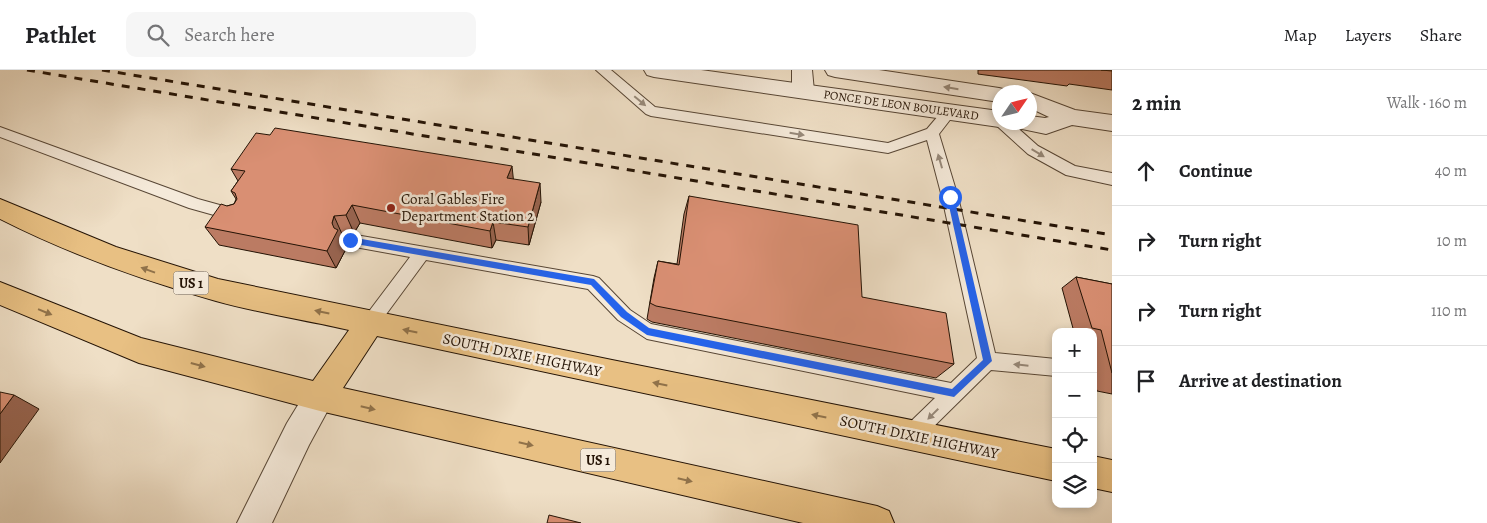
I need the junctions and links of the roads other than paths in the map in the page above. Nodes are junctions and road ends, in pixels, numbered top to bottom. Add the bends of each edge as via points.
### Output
1 (603, 70) edge
2 (654, 70) edge
3 (835, 70) edge
4 (802, 80) edge
5 (992, 94) edge
6 (1037, 103) edge
7 (949, 112) junction
8 (1071, 117) junction
9 (992, 120) edge
10 (1112, 123) edge
11 (1037, 125) edge
12 (1010, 130) edge
13 (0, 132) edge
14 (932, 133) junction
15 (1112, 179) edge
16 (0, 208) edge
17 (238, 216) edge
18 (350, 240) dead end
19 (423, 252) junction
20 (0, 293) edge
21 (370, 323) junction
22 (987, 361) junction
23 (1052, 368) edge
24 (954, 393) junction
25 (320, 397) junction
26 (911, 435) junction
27 (1052, 464) edge
28 (1097, 473) edge
29 (1112, 476) edge
30 (254, 523) edge
31 (877, 523) edge

1 -> 14 lane via 651,111 888,148
2 - 4 street, PONCE DE LEON BOULEVARD
5 -> 3 street, PONCE DE LEON BOULEVARD
4 - 7 street, PONCE DE LEON BOULEVARD
6 - 8 street
7 - 9 street, PONCE DE LEON BOULEVARD
7 - 14 lane
8 - 10 street
8 - 11 street via 1046,126
12 -> 15 lane via 1033,150 1071,171
13 - 17 lane via 195,204
22 -> 14 lane
21 -> 16 highway, SOUTH DIXIE HIGHWAY / US 1 via 158,274 53,234
18 - 19 lane
19 - 21 lane
19 - 24 lane via 594,282 624,315 647,331
20 -> 25 highway, US 1 via 139,350
21 - 25 highway
26 -> 21 highway, SOUTH DIXIE HIGHWAY / US 1
23 -> 22 lane
22 - 24 lane
24 -> 26 lane
25 - 30 street
25 -> 31 highway, US 1
26 - 27 highway, SOUTH DIXIE HIGHWAY / US 1
28 - 29 highway

